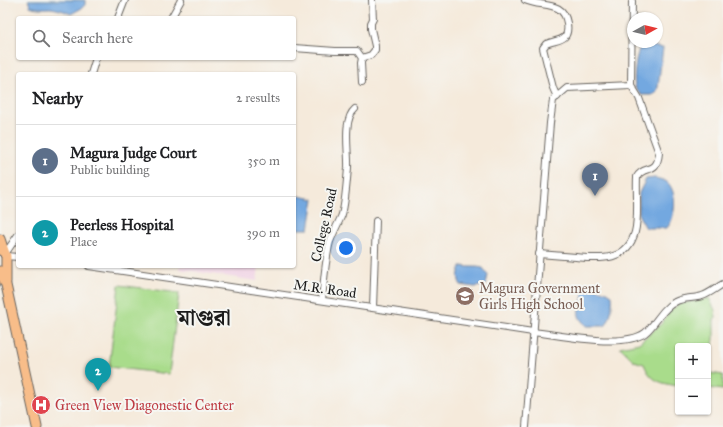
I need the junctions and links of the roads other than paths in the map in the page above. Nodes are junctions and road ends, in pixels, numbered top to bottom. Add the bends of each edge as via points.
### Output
1 (125, 0) edge
2 (181, 0) edge
3 (372, 0) edge
4 (525, 0) edge
5 (632, 0) edge
6 (119, 16) edge
7 (172, 16) edge
8 (296, 48) edge
9 (362, 58) junction
10 (95, 60) edge
11 (92, 72) edge
12 (362, 82) dead end
13 (631, 85) junction
14 (557, 97) junction
15 (355, 109) dead end
16 (376, 221) dead end
17 (16, 238) edge
18 (0, 239) edge
19 (539, 254) junction
20 (3, 256) edge
21 (16, 257) edge
22 (103, 268) edge
23 (0, 271) edge
24 (723, 284) edge
25 (6, 285) junction
26 (322, 300) junction
27 (373, 308) junction
28 (533, 332) junction
29 (37, 427) edge
30 (526, 427) edge

1 - 6 street
2 - 7 street
3 - 9 street via 371,29 375,50 371,55
4 - 14 street via 558,6 566,14 566,35 563,39 546,44 543,48
5 - 13 street
8 - 9 street via 357,51
9 - 12 street
10 - 11 street
13 - 14 street via 567,88
13 - 19 street via 639,98 659,153 656,166 642,171 637,177 635,232 630,243 616,256 605,259
14 - 19 street via 553,100 550,123
15 - 26 street, College Road via 350,113 347,122 348,169 345,195 342,216 333,231 328,252
16 - 27 street
17 - 20 street
18 - 20 highway
19 - 28 street
20 - 21 street
20 - 25 highway
22 - 26 street, M.R. Road
23 - 25 highway
24 - 28 street, M.R. Road via 704,296 676,301 645,332 623,341
25 - 29 highway
26 - 27 street, M.R. Road
27 - 28 street, M.R. Road
28 - 30 street

